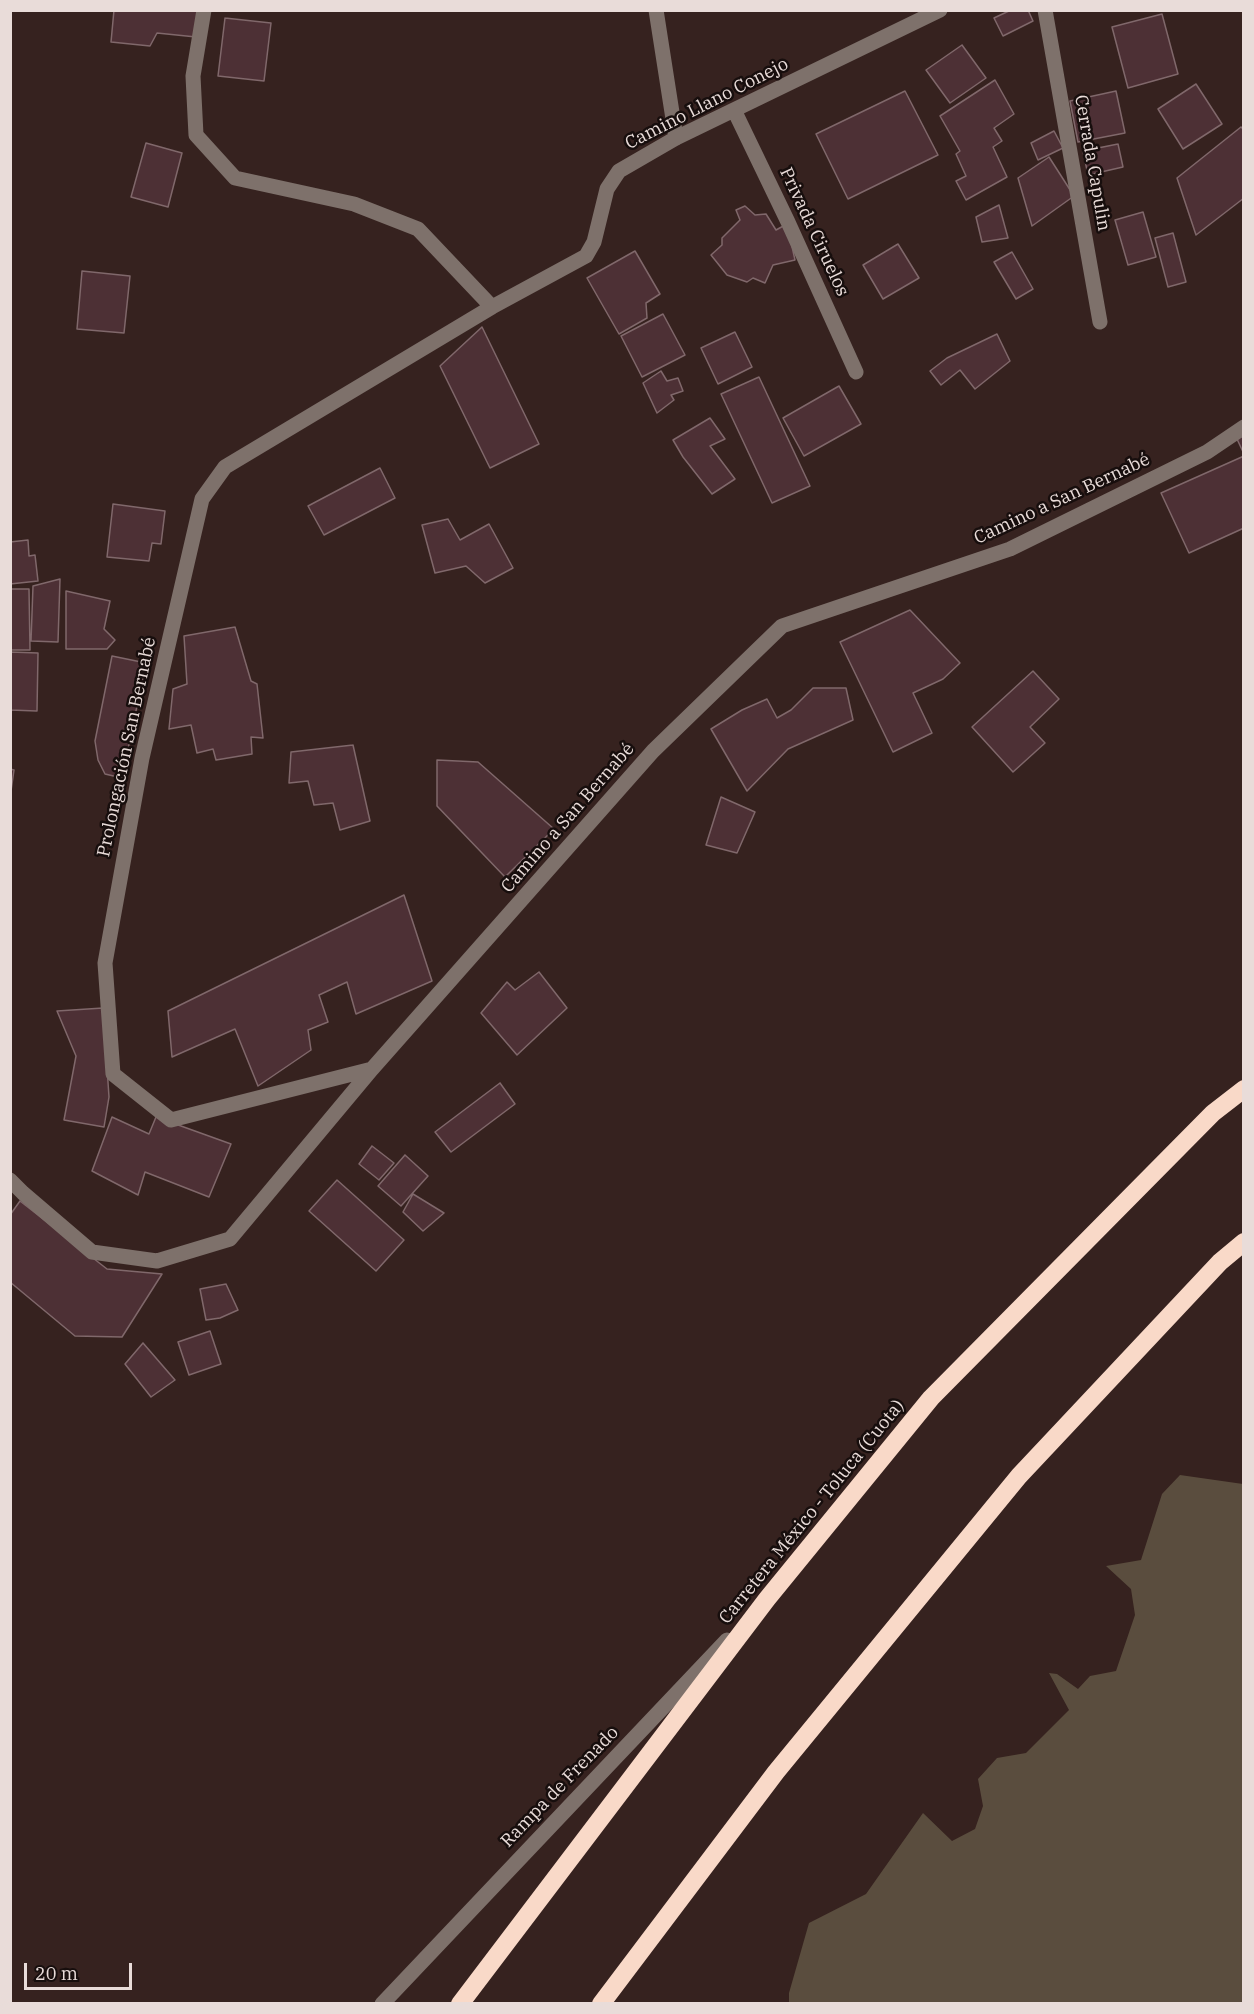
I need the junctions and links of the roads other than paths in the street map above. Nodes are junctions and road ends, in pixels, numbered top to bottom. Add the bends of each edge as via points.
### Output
1 (204, 10) edge
2 (656, 10) edge
3 (940, 10) edge
4 (1045, 10) edge
5 (734, 110) junction
6 (676, 138) junction
7 (492, 307) junction
8 (1100, 322) dead end
9 (856, 372) dead end
10 (1244, 427) edge
11 (372, 1069) junction
12 (1244, 1089) edge
13 (10, 1180) edge
14 (1244, 1242) edge
15 (767, 1599) junction
16 (382, 2004) edge
17 (460, 2004) edge
18 (601, 2004) edge

1 - 7 street via 193,76 196,135 236,178 354,204 418,229
2 - 6 street
3 - 5 street, Camino Llano Conejo
4 - 8 street, Cerrada Capulin
5 - 6 street, Camino Llano Conejo
5 - 9 street, Privada Ciruelos
6 - 7 street, Camino Llano Conejo via 619,171 606,189 594,242 586,256
7 - 11 street, Prolongación San Bernabé via 225,467 202,499 142,758 105,963 113,1074 171,1120
10 - 11 street, Camino a San Bernabé via 1207,452 1010,549 782,626 653,751
11 - 13 street, Camino a San Bernabé via 230,1239 157,1260 92,1252
12 - 15 highway, Carretera México - Toluca (Cuota) via 1213,1113 931,1398
14 - 18 highway via 1220,1262 1018,1476 776,1772
15 - 16 street, Rampa de Frenado
15 - 17 highway, Carretera México - Toluca (Cuota)

